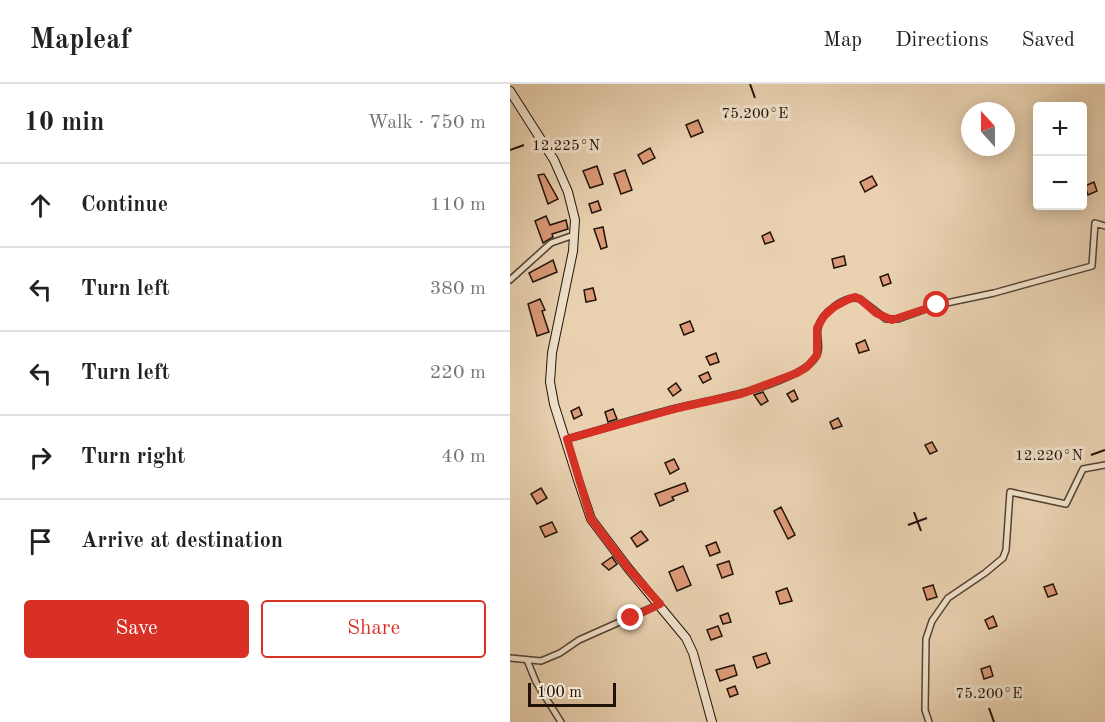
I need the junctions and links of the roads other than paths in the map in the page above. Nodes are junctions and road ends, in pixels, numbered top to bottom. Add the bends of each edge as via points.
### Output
1 (510, 91) edge
2 (1105, 225) edge
3 (576, 234) junction
4 (510, 280) edge
5 (567, 439) junction
6 (1105, 465) edge
7 (660, 604) junction
8 (510, 658) edge
9 (527, 660) junction
10 (561, 722) edge
11 (711, 722) edge
12 (929, 722) edge

1 - 3 main road via 554,160 568,192
2 - 5 street via 1095,223 1092,266 937,305 898,319 886,319 855,297 824,316 817,328 817,355 797,373 741,394
3 - 4 street via 551,243
3 - 5 main road via 552,353 550,382
5 - 7 main road via 591,519
6 - 12 street via 1083,469 1066,504 1010,492 1003,558 948,598 932,621 926,639 925,710
7 - 9 street via 579,640 560,653 541,661
7 - 11 main road via 693,652
8 - 9 street
9 - 10 street

